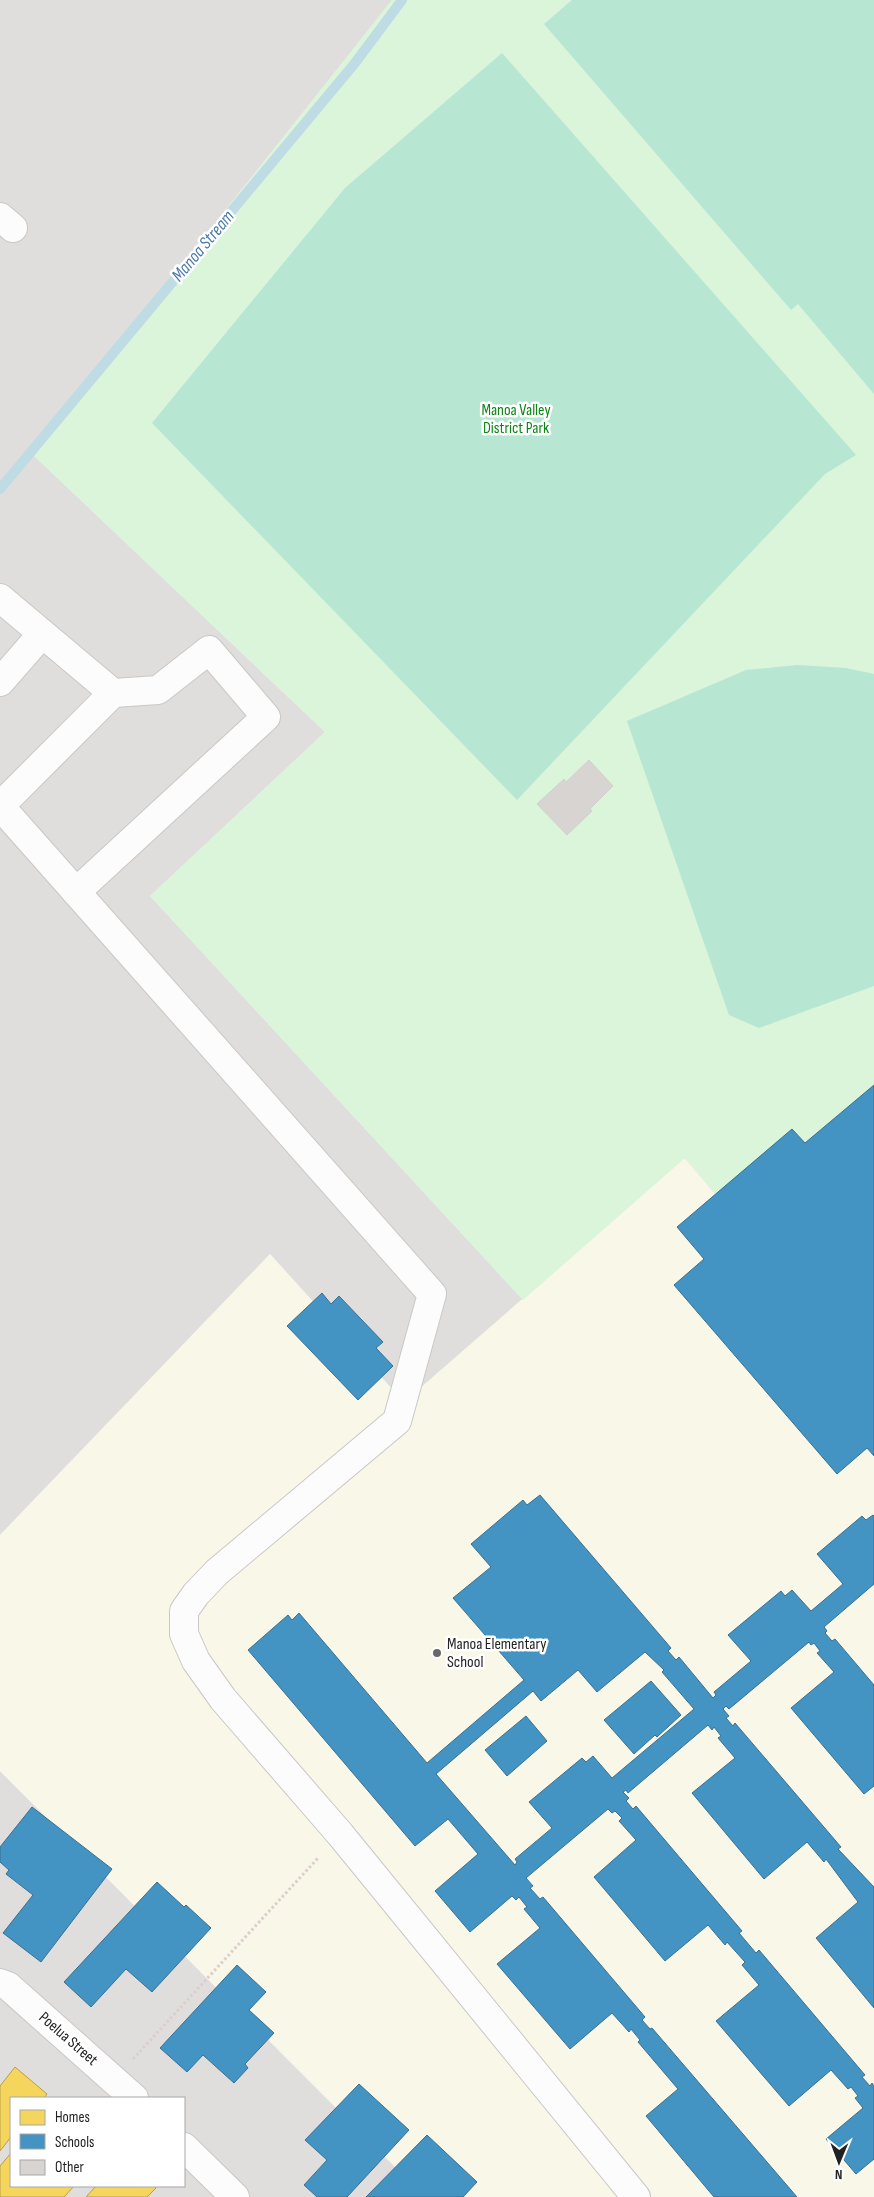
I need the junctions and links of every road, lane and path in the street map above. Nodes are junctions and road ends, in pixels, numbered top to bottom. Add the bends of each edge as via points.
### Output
1 (0, 598) edge
2 (42, 634) junction
3 (0, 682) edge
4 (113, 693) junction
5 (0, 806) edge
6 (76, 892) junction
7 (340, 1834) junction
8 (0, 1983) edge
9 (114, 2079) junction
10 (133, 2097) edge
11 (185, 2148) edge
12 (235, 2197) edge
13 (636, 2197) edge

1 - 2 street
2 - 3 street
2 - 4 street
4 - 5 street
4 - 6 street via 158,690 209,650 266,717
5 - 6 street
6 - 7 street via 432,1294 397,1421 217,1572 184,1611 184,1634 196,1661 223,1699
7 - 9 path
7 - 13 street
8 - 9 street, Poelua Street via 8,1986
9 - 10 street, Poelua Street
11 - 12 street

